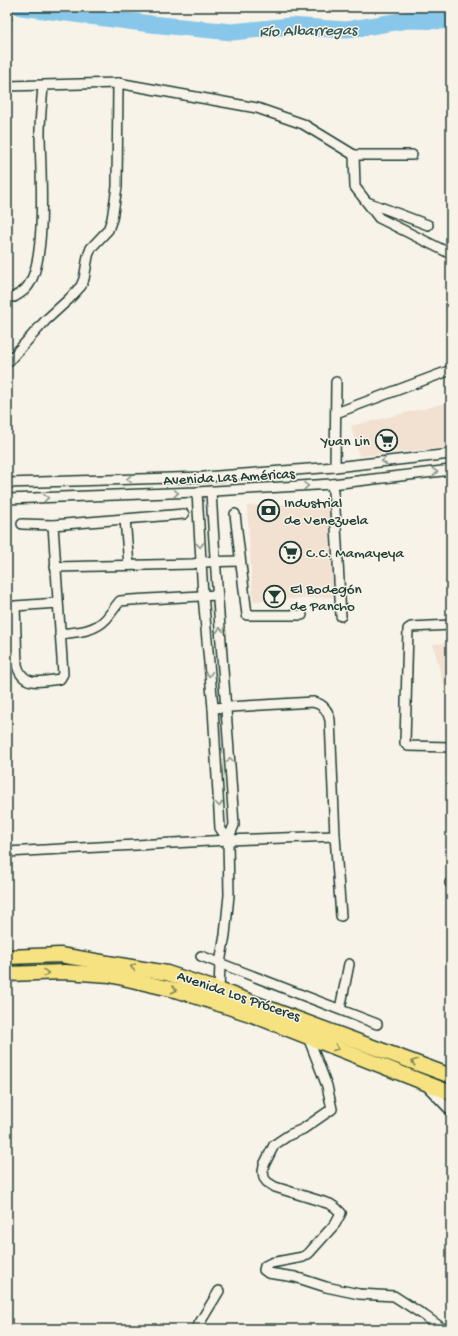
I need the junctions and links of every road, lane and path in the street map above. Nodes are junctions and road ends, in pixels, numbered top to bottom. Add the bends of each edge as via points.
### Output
1 (13, 7) edge
2 (7, 56) edge
3 (118, 83) junction
4 (7, 86) edge
5 (43, 86) junction
6 (354, 155) junction
7 (412, 155) dead end
8 (366, 201) junction
9 (428, 225) dead end
10 (451, 254) edge
11 (14, 297) dead end
12 (7, 363) edge
13 (451, 370) edge
14 (336, 382) dead end
15 (336, 413) junction
16 (451, 454) edge
17 (335, 467) junction
18 (451, 470) edge
19 (7, 483) edge
20 (332, 484) junction
21 (211, 491) junction
22 (197, 492) junction
23 (7, 499) edge
24 (184, 514) dead end
25 (235, 514) dead end
26 (125, 519) junction
27 (22, 524) dead end
28 (53, 525) junction
29 (240, 560) junction
30 (215, 561) junction
31 (202, 562) junction
32 (129, 565) junction
33 (56, 567) junction
34 (203, 595) junction
35 (217, 595) junction
36 (58, 603) junction
37 (302, 615) dead end
38 (341, 616) dead end
39 (451, 625) edge
40 (60, 634) junction
41 (227, 707) junction
42 (212, 708) junction
43 (451, 747) edge
44 (335, 836) junction
45 (228, 840) junction
46 (7, 852) edge
47 (341, 916) dead end
48 (201, 956) dead end
49 (7, 957) edge
50 (220, 963) junction
51 (349, 964) dead end
52 (7, 974) edge
53 (219, 990) junction
54 (340, 1009) junction
55 (377, 1024) dead end
56 (308, 1037) junction
57 (451, 1076) edge
58 (425, 1083) junction
59 (451, 1093) edge
60 (451, 1111) edge
61 (219, 1291) dead end
62 (196, 1329) edge
63 (443, 1329) edge

1 - 2 path
3 - 5 street
3 - 6 street via 258,108 303,124
3 - 12 street via 117,187 108,230 91,248 81,286
4 - 5 street
5 - 11 street via 40,132 41,228 38,257 29,285
6 - 7 street
6 - 8 street via 355,187
8 - 9 street
8 - 10 street via 379,218
13 - 15 street
14 - 15 street
15 - 17 street
16 -> 17 street, Avenida Las Américas
17 -> 19 street, Avenida Las Américas via 204,477
20 -> 18 street, Avenida Las Américas
21 -> 20 street, Avenida Las Américas
20 - 38 street
21 - 22 street, Avenida Las Américas
21 - 30 street
23 -> 22 street, Avenida Las Américas
22 -> 31 street
24 - 26 street
25 - 29 street
26 - 28 street
26 - 32 street
27 - 28 street
28 - 33 street
29 - 30 street
29 - 37 street via 247,615
30 - 31 street
30 - 35 street
31 - 32 street
31 - 34 street
32 - 33 street
33 - 36 street
34 - 35 street
34 - 40 street via 120,601 98,625 87,631
34 -> 42 street
41 -> 35 street
36 - 40 street
36 - 40 street via 15,606 17,665 23,678 34,682 60,679 63,674
39 - 43 street via 408,629 405,743 408,746
41 - 42 street
41 - 44 street via 313,702 327,710 330,720
45 -> 41 street via 234,825
42 -> 45 street via 220,828
44 - 45 street
44 - 47 street
45 - 46 street
45 - 50 street via 229,895
48 - 50 street
53 -> 49 highway, Avenida Los Próceres via 167,973 60,955
50 - 53 street
50 - 54 street
51 - 54 street
52 -> 56 highway, Avenida Los Próceres via 65,972 110,976 180,991 250,1014
57 -> 53 highway, Avenida Los Próceres
54 - 55 street
56 -> 58 highway, Avenida Los Próceres
56 - 63 street via 327,1086 332,1109 274,1145 263,1167 264,1178 279,1190 330,1204 341,1214 310,1253 303,1257 271,1263 265,1266 264,1270 359,1294 394,1296
58 - 59 highway, Avenida Los Próceres
58 - 60 street
61 - 62 street

